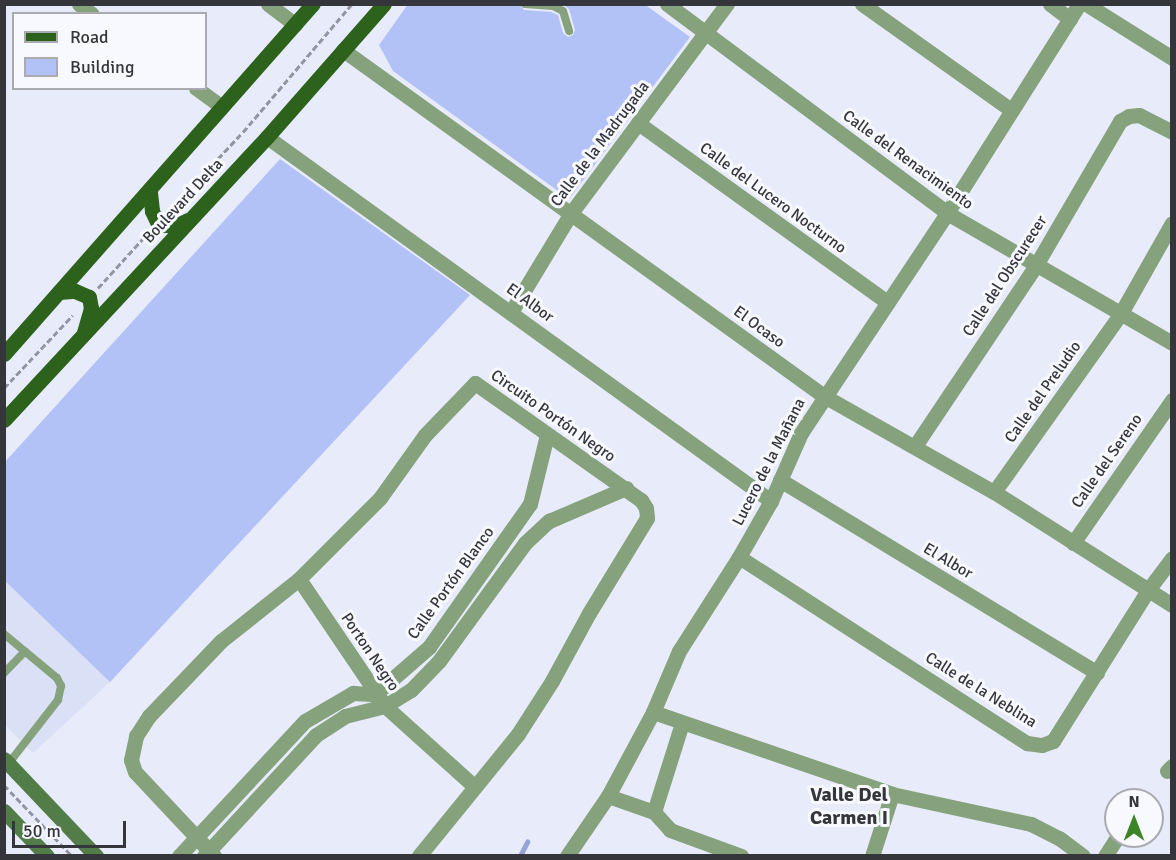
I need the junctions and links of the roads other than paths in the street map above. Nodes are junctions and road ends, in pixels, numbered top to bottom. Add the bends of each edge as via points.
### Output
1 (268, 4) edge
2 (314, 4) edge
3 (384, 4) edge
4 (525, 4) edge
5 (667, 4) edge
6 (727, 4) edge
7 (862, 4) edge
8 (1050, 4) edge
9 (1079, 4) edge
10 (1086, 4) edge
11 (1070, 19) junction
12 (295, 24) junction
13 (569, 32) dead end
14 (706, 32) junction
15 (343, 50) junction
16 (1172, 58) edge
17 (199, 90) edge
18 (221, 106) junction
19 (1011, 110) junction
20 (638, 123) junction
21 (1172, 132) edge
22 (267, 137) junction
23 (150, 192) junction
24 (571, 213) junction
25 (947, 213) junction
26 (190, 220) junction
27 (1172, 223) edge
28 (1036, 265) junction
29 (59, 292) junction
30 (887, 302) junction
31 (512, 312) junction
32 (1121, 313) junction
33 (83, 336) junction
34 (1172, 343) edge
35 (4, 354) edge
36 (824, 396) junction
37 (1172, 400) edge
38 (4, 420) edge
39 (547, 435) junction
40 (915, 446) junction
41 (780, 480) junction
42 (626, 488) junction
43 (994, 492) junction
44 (771, 501) junction
45 (530, 504) junction
46 (549, 521) junction
47 (1073, 543) junction
48 (739, 557) junction
49 (1172, 558) edge
50 (299, 579) junction
51 (1148, 590) junction
52 (1172, 605) edge
53 (4, 634) edge
54 (25, 651) junction
55 (1097, 673) junction
56 (4, 674) edge
57 (380, 700) junction
58 (653, 712) junction
59 (682, 723) junction
60 (7, 761) edge
61 (474, 786) junction
62 (892, 794) junction
63 (608, 796) junction
64 (4, 811) edge
65 (654, 812) junction
66 (196, 838) junction
67 (209, 854) edge
68 (47, 855) edge
69 (96, 855) edge
70 (178, 855) edge
71 (419, 855) edge
72 (567, 855) edge
73 (741, 855) edge
74 (872, 855) edge
75 (1083, 855) edge

1 - 12 street
2 - 12 main road, Boulevard Delta
3 - 15 main road, Boulevard Delta
4 - 13 lane via 553,6 563,11
5 - 14 street, Calle del Renacimiento
6 - 14 street, Calle de la Madrugada
7 - 19 street
8 - 11 street
9 - 11 street, Lucero de la Mañana
10 - 16 street
11 - 19 street, Lucero de la Mañana
12 - 18 main road, Boulevard Delta
14 - 20 street, Calle de la Madrugada
14 - 25 street, Calle del Renacimiento
15 - 22 main road, Boulevard Delta
15 - 24 street, El Ocaso
17 - 18 street
18 - 23 main road, Boulevard Delta
19 - 25 street, Lucero de la Mañana
20 - 24 street, Calle de la Madrugada
20 - 30 street, Calle del Lucero Nocturno
21 - 28 street, Calle del Obscurecer via 1139,116 1120,121
22 - 26 main road, Boulevard Delta
22 - 31 street, El Albor
23 - 26 main road via 158,224 175,226
23 - 29 main road, Boulevard Delta
24 - 31 street, Calle de la Madrugada
24 - 36 street, El Ocaso
25 - 28 street, Calle del Renacimiento
25 - 30 street, Lucero de la Mañana
26 - 33 main road, Boulevard Delta
27 - 32 street, Calle del Preludio
28 - 32 street, Calle del Renacimiento
28 - 40 street, Calle del Obscurecer
29 - 33 main road via 75,291 89,297 91,308
29 - 35 main road, Boulevard Delta
30 - 36 street, Lucero de la Mañana
31 - 44 street, El Albor
32 - 34 street, Calle del Renacimiento
32 - 43 street, Calle del Preludio
33 - 38 main road, Boulevard Delta
36 - 40 street, El Ocaso
36 - 41 street, Lucero de la Mañana via 801,433
37 - 47 street, Calle del Sereno
39 - 42 street, Circuito Portón Negro
39 - 45 street, Calle Portón Blanco
39 - 50 street, Circuito Portón Negro via 480,384 470,385 425,435 380,498
40 - 43 street, El Ocaso
41 - 44 street, Lucero de la Mañana
41 - 55 street, El Albor
42 - 46 street, Calle Portón Blanco
42 - 61 street, Circuito Portón Negro via 641,500 647,518 518,734
43 - 47 street, El Ocaso
44 - 48 street, Lucero de la Mañana
45 - 46 street
45 - 57 street, Calle Portón Blanco via 429,647
46 - 57 street, Calle Portón Blanco via 525,543 439,661 411,690
47 - 51 street, El Ocaso
48 - 55 street, Calle de la Neblina via 1027,743 1042,745 1053,741
48 - 58 street, Lucero de la Mañana via 679,651
49 - 51 street, Calle de la Neblina
50 - 57 street, Porton Negro
50 - 66 street, Circuito Portón Negro via 221,641 149,716 136,736 131,752 135,772
51 - 52 street, El Ocaso
51 - 55 street, Calle de la Neblina
53 - 54 lane
54 - 56 lane
54 - 60 lane via 57,678 61,690 58,700
57 - 61 street, Porton Negro
57 - 66 street, Calle Portón Blanco via 352,693 305,721
57 - 67 street, Calle Portón Blanco via 316,735
58 - 59 street
58 - 63 street, Lucero de la Mañana
59 - 62 street
59 - 65 street
60 - 69 main road
61 - 71 street, Circuito Portón Negro
62 - 74 street
62 - 75 street via 1031,824
63 - 65 street
63 - 72 street, Lucero de la Mañana
64 - 68 main road
65 - 73 street via 670,830
66 - 67 street, Circuito Portón Negro
66 - 70 street, Calle Portón Blanco

